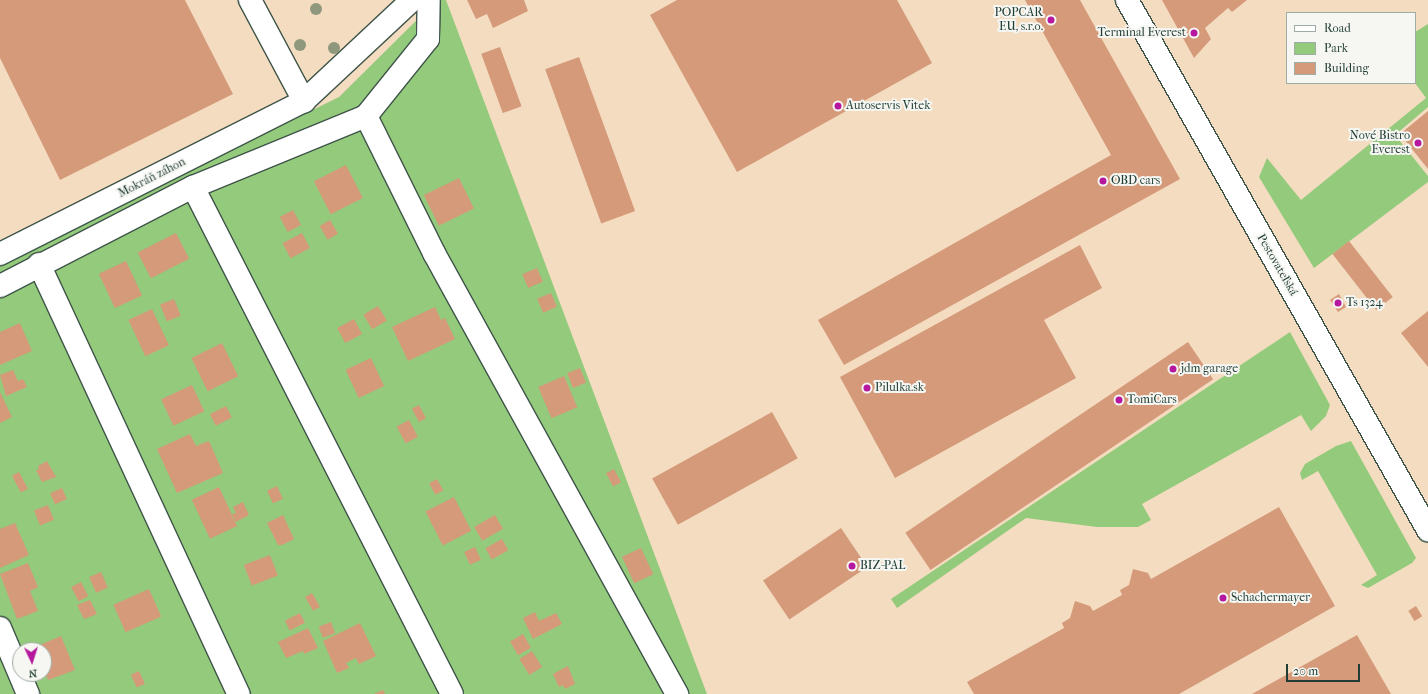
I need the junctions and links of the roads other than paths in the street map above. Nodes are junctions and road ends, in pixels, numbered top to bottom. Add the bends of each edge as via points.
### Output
1 (250, 0) edge
2 (1127, 0) edge
3 (423, 3) edge
4 (304, 101) junction
5 (366, 116) junction
6 (193, 187) junction
7 (0, 254) edge
8 (40, 264) junction
9 (0, 286) edge
10 (1428, 530) edge
11 (0, 628) edge
12 (28, 694) edge
13 (239, 694) edge
14 (452, 694) edge
15 (677, 694) edge

1 - 4 street
2 - 10 street, Pestovateľská
3 - 4 street, Mokráň záhon
3 - 5 street via 428,39
4 - 7 street, Mokráň záhon
5 - 6 street
5 - 15 street via 434,253
6 - 8 street
6 - 14 street
8 - 9 street
8 - 13 street
11 - 12 street

